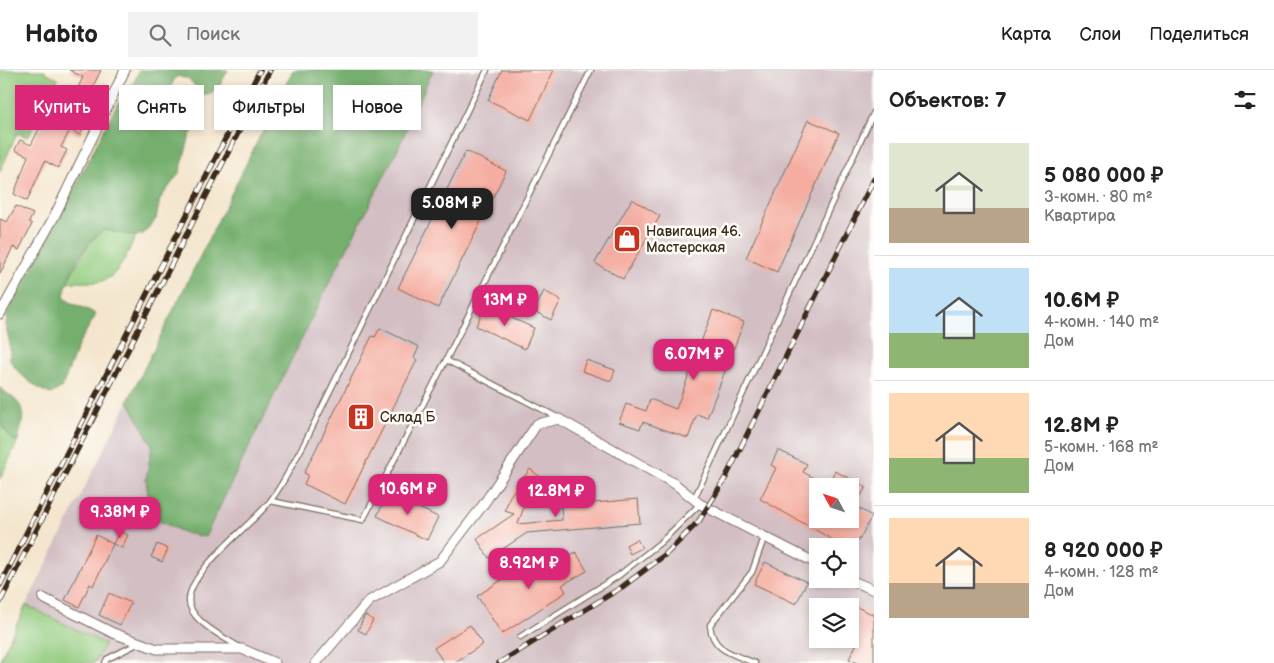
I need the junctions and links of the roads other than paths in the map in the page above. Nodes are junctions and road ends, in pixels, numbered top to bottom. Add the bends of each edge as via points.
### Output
1 (125, 70) edge
2 (487, 70) edge
3 (590, 70) edge
4 (874, 112) edge
5 (0, 314) edge
6 (446, 360) junction
7 (559, 419) junction
8 (271, 501) junction
9 (697, 502) junction
10 (764, 538) junction
11 (809, 560) edge
12 (859, 584) edge
13 (874, 590) edge
14 (43, 598) dead end
15 (520, 637) dead end
16 (139, 643) junction
17 (242, 649) junction
18 (105, 663) edge
19 (275, 663) edge
20 (316, 663) edge
21 (754, 663) edge

1 - 5 street via 54,217
2 - 8 lane via 304,444
3 - 6 lane
4 - 9 lane
6 - 7 lane
6 - 8 lane via 363,520
7 - 9 street via 675,484
7 - 20 street via 537,424 483,505 440,561 369,601
8 - 17 lane via 204,568 190,596 190,607 207,627
9 - 10 street
9 - 15 lane via 661,542 618,576
10 - 11 street
10 - 21 lane via 752,572 710,625 710,637 721,648
12 - 13 street
14 - 16 street
16 - 17 street via 156,650
16 - 18 lane
17 - 19 street

